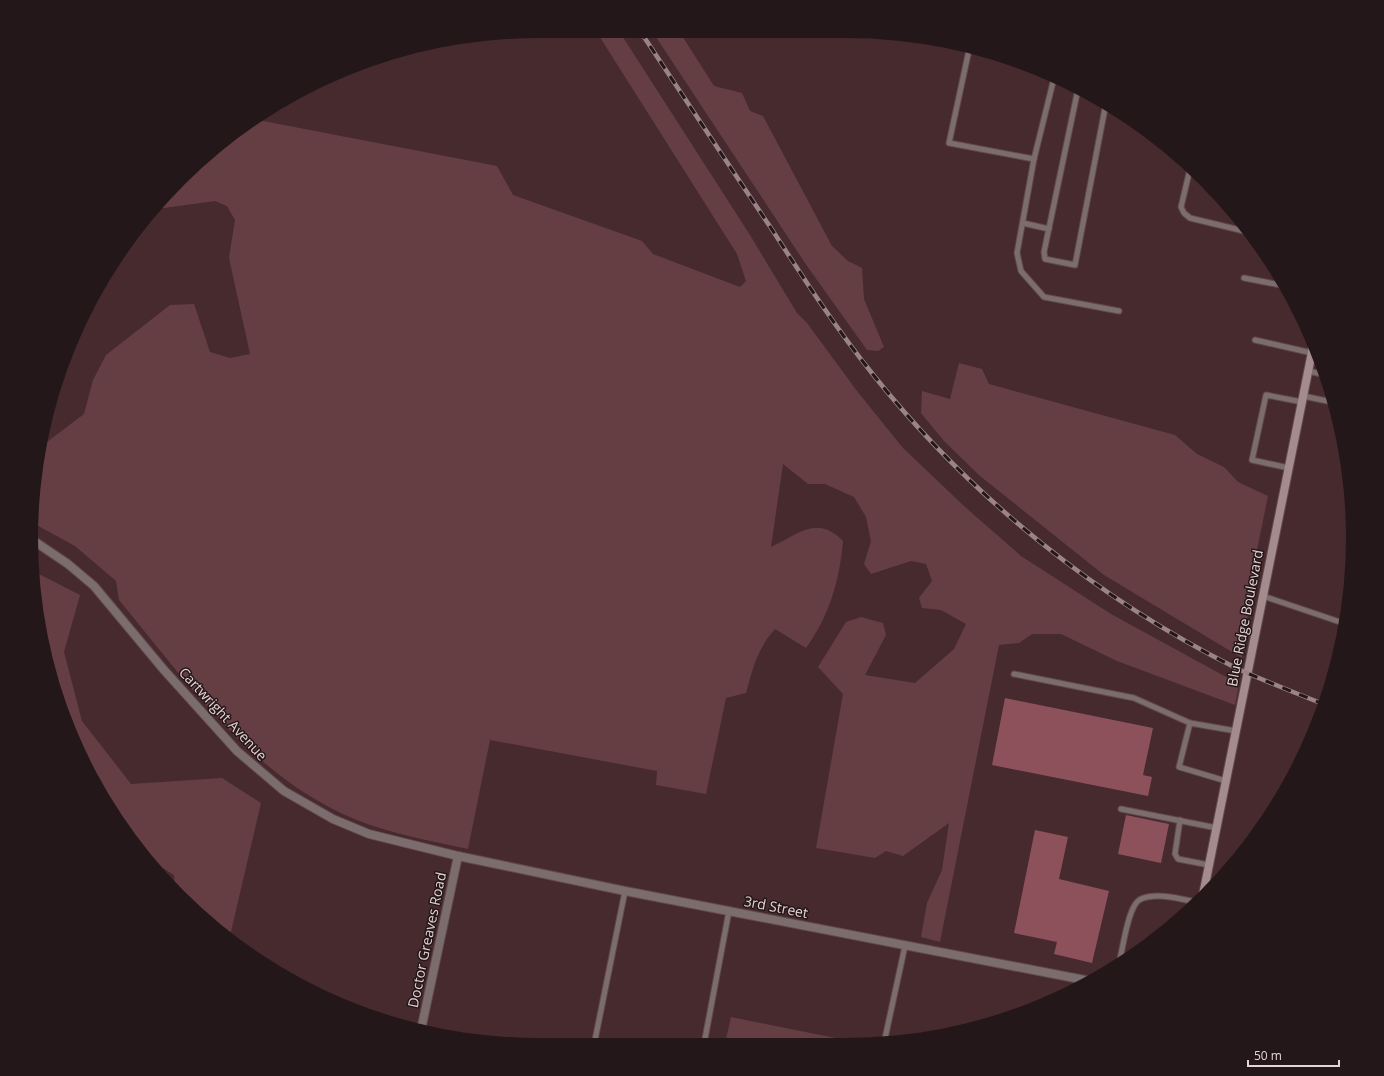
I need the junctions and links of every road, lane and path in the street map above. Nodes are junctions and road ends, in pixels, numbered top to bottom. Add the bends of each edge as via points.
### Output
1 (968, 53) edge
2 (1053, 83) edge
3 (1077, 95) edge
4 (1105, 110) edge
5 (1034, 159) junction
6 (1189, 174) edge
7 (1023, 223) junction
8 (1049, 229) junction
9 (1240, 230) edge
10 (1244, 278) dead end
11 (1277, 284) edge
12 (1119, 311) dead end
13 (1255, 340) dead end
14 (1309, 349) edge
15 (1311, 356) edge
16 (1308, 371) junction
17 (1318, 373) edge
18 (1303, 399) junction
19 (1327, 401) edge
20 (1289, 468) junction
21 (38, 543) edge
22 (1263, 596) junction
23 (1339, 622) edge
24 (1014, 674) dead end
25 (1190, 723) junction
26 (1236, 731) junction
27 (1226, 781) junction
28 (1121, 809) dead end
29 (1180, 820) junction
30 (1217, 828) junction
31 (458, 856) junction
32 (1209, 865) junction
33 (1205, 887) edge
34 (625, 891) junction
35 (1190, 901) edge
36 (729, 911) junction
37 (905, 946) junction
38 (1121, 956) edge
39 (1080, 979) edge
40 (422, 1024) edge
41 (885, 1036) edge
42 (595, 1038) edge
43 (705, 1038) edge

1 - 5 lane via 949,143
2 - 5 lane
3 - 8 lane
4 - 8 lane via 1075,265 1045,259
5 - 7 lane
6 - 9 lane via 1181,207 1184,213 1190,218
7 - 8 lane
7 - 12 lane via 1017,253 1021,271 1044,297
10 - 11 lane
13 - 14 lane
15 - 16 main road, Blue Ridge Boulevard
16 - 17 lane
16 - 18 main road, Blue Ridge Boulevard
18 - 19 lane
18 - 20 main road, Blue Ridge Boulevard
18 - 20 lane via 1266,395 1252,460
20 - 22 main road, Blue Ridge Boulevard
21 - 31 street, Cartwright Avenue via 94,586 237,752 284,790 333,819 370,834
22 - 23 lane
22 - 26 main road, Blue Ridge Boulevard
24 - 25 lane via 1134,698
25 - 26 lane
25 - 27 lane via 1180,767
26 - 27 main road, Blue Ridge Boulevard
27 - 30 main road, Blue Ridge Boulevard
28 - 29 lane
29 - 30 lane
29 - 32 lane via 1175,854 1178,859
30 - 32 main road, Blue Ridge Boulevard
31 - 34 street, 3rd Street
31 - 40 street, Doctor Greaves Road
32 - 33 main road, Blue Ridge Boulevard
34 - 36 street, 3rd Street
34 - 42 lane
35 - 38 lane via 1153,896 1140,899 1132,907
36 - 37 street, 3rd Street
36 - 43 lane
37 - 39 street, 3rd Street
37 - 41 lane

